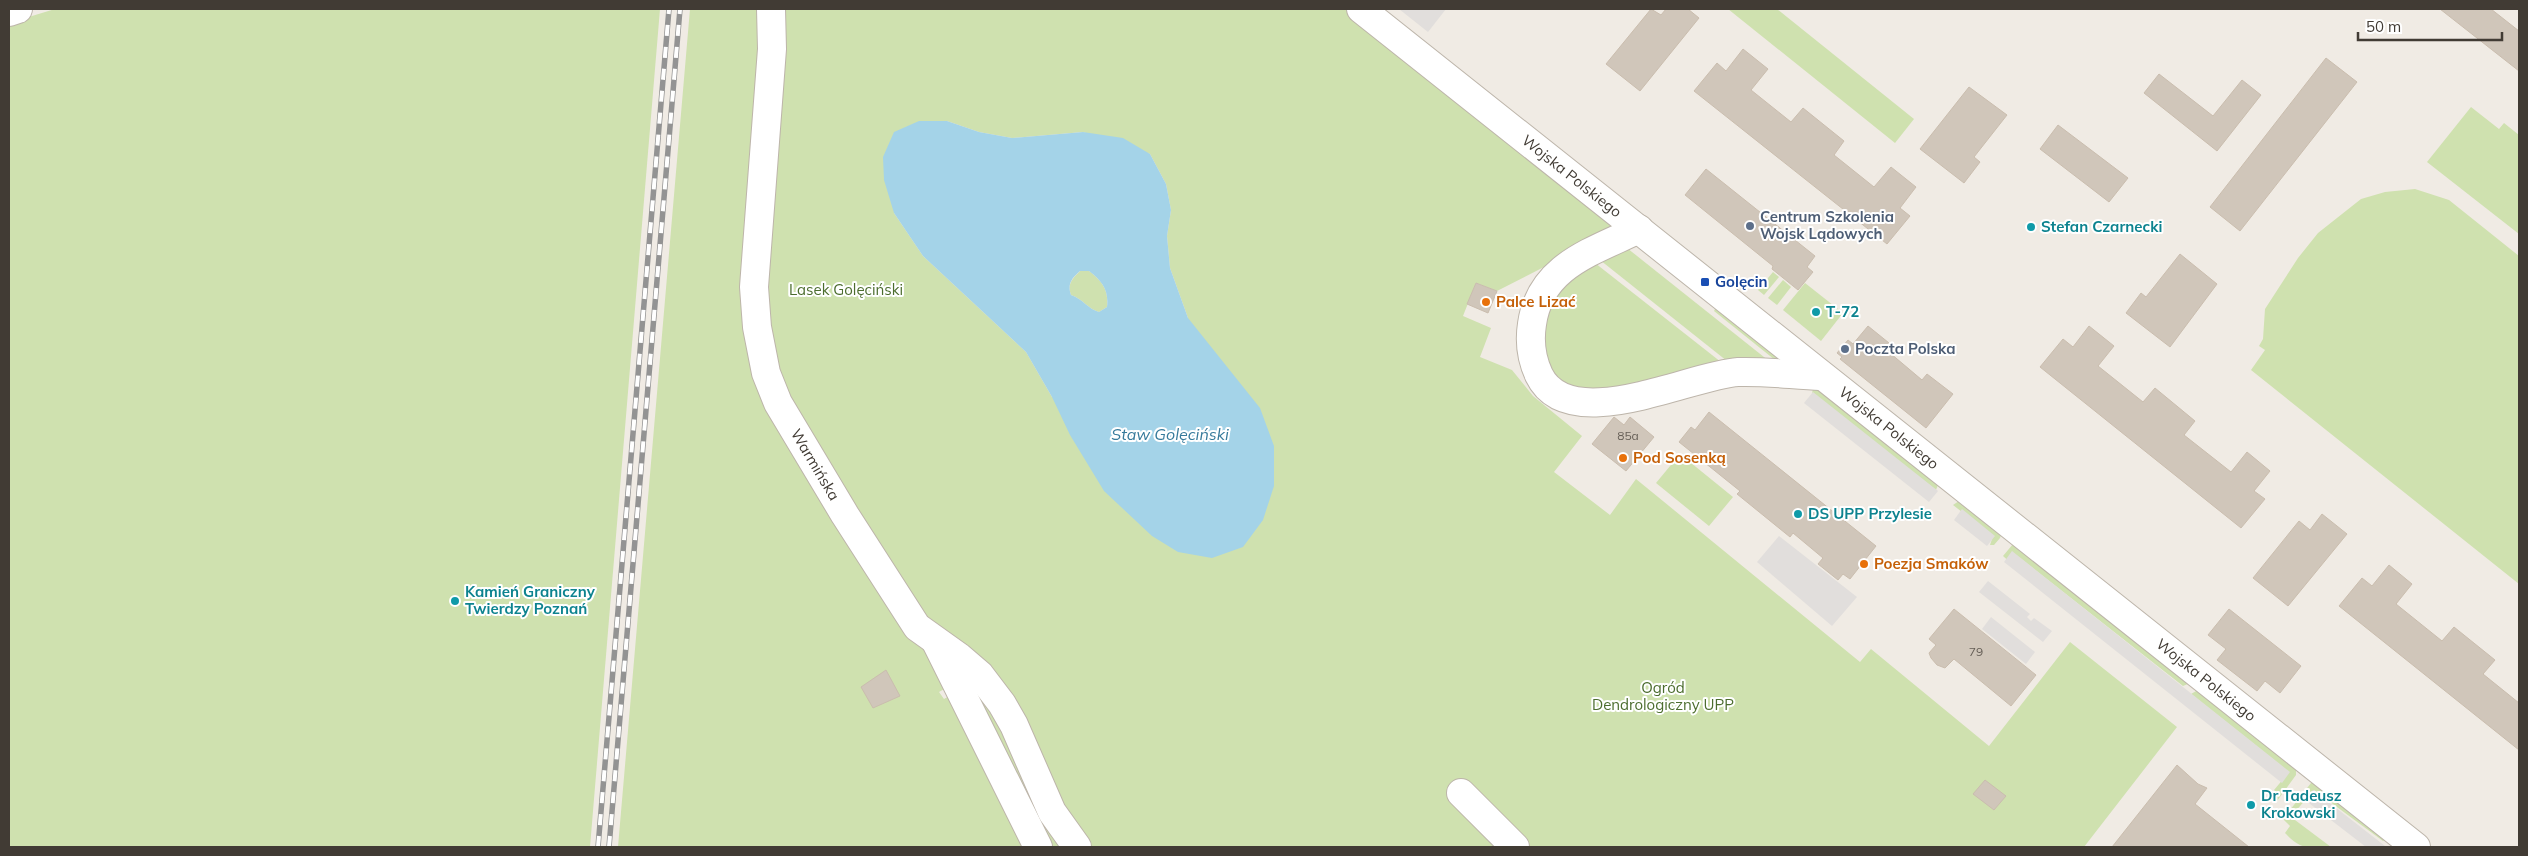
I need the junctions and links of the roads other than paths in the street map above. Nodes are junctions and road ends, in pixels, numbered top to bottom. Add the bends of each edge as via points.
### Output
1 (18, 9) edge
2 (771, 9) edge
3 (1361, 9) edge
4 (9, 12) edge
5 (1639, 229) junction
6 (1821, 376) junction
7 (936, 641) junction
8 (1461, 792) dead end
9 (1038, 847) edge
10 (1077, 847) edge
11 (1515, 847) edge
12 (2416, 847) edge

1 - 4 street
2 - 7 street, Warmińska via 772,48 754,287 757,327 766,373 778,403 845,515 917,627
3 - 5 street, Wojska Polskiego
5 - 6 street, Wojska Polskiego
5 - 6 street via 1563,268 1541,293 1530,342 1532,360 1543,384 1558,396 1600,402 1641,396 1737,372
6 - 12 street, Wojska Polskiego
7 - 9 street
7 - 10 street, Warmińska via 980,675 1002,704 1052,812
8 - 11 street

